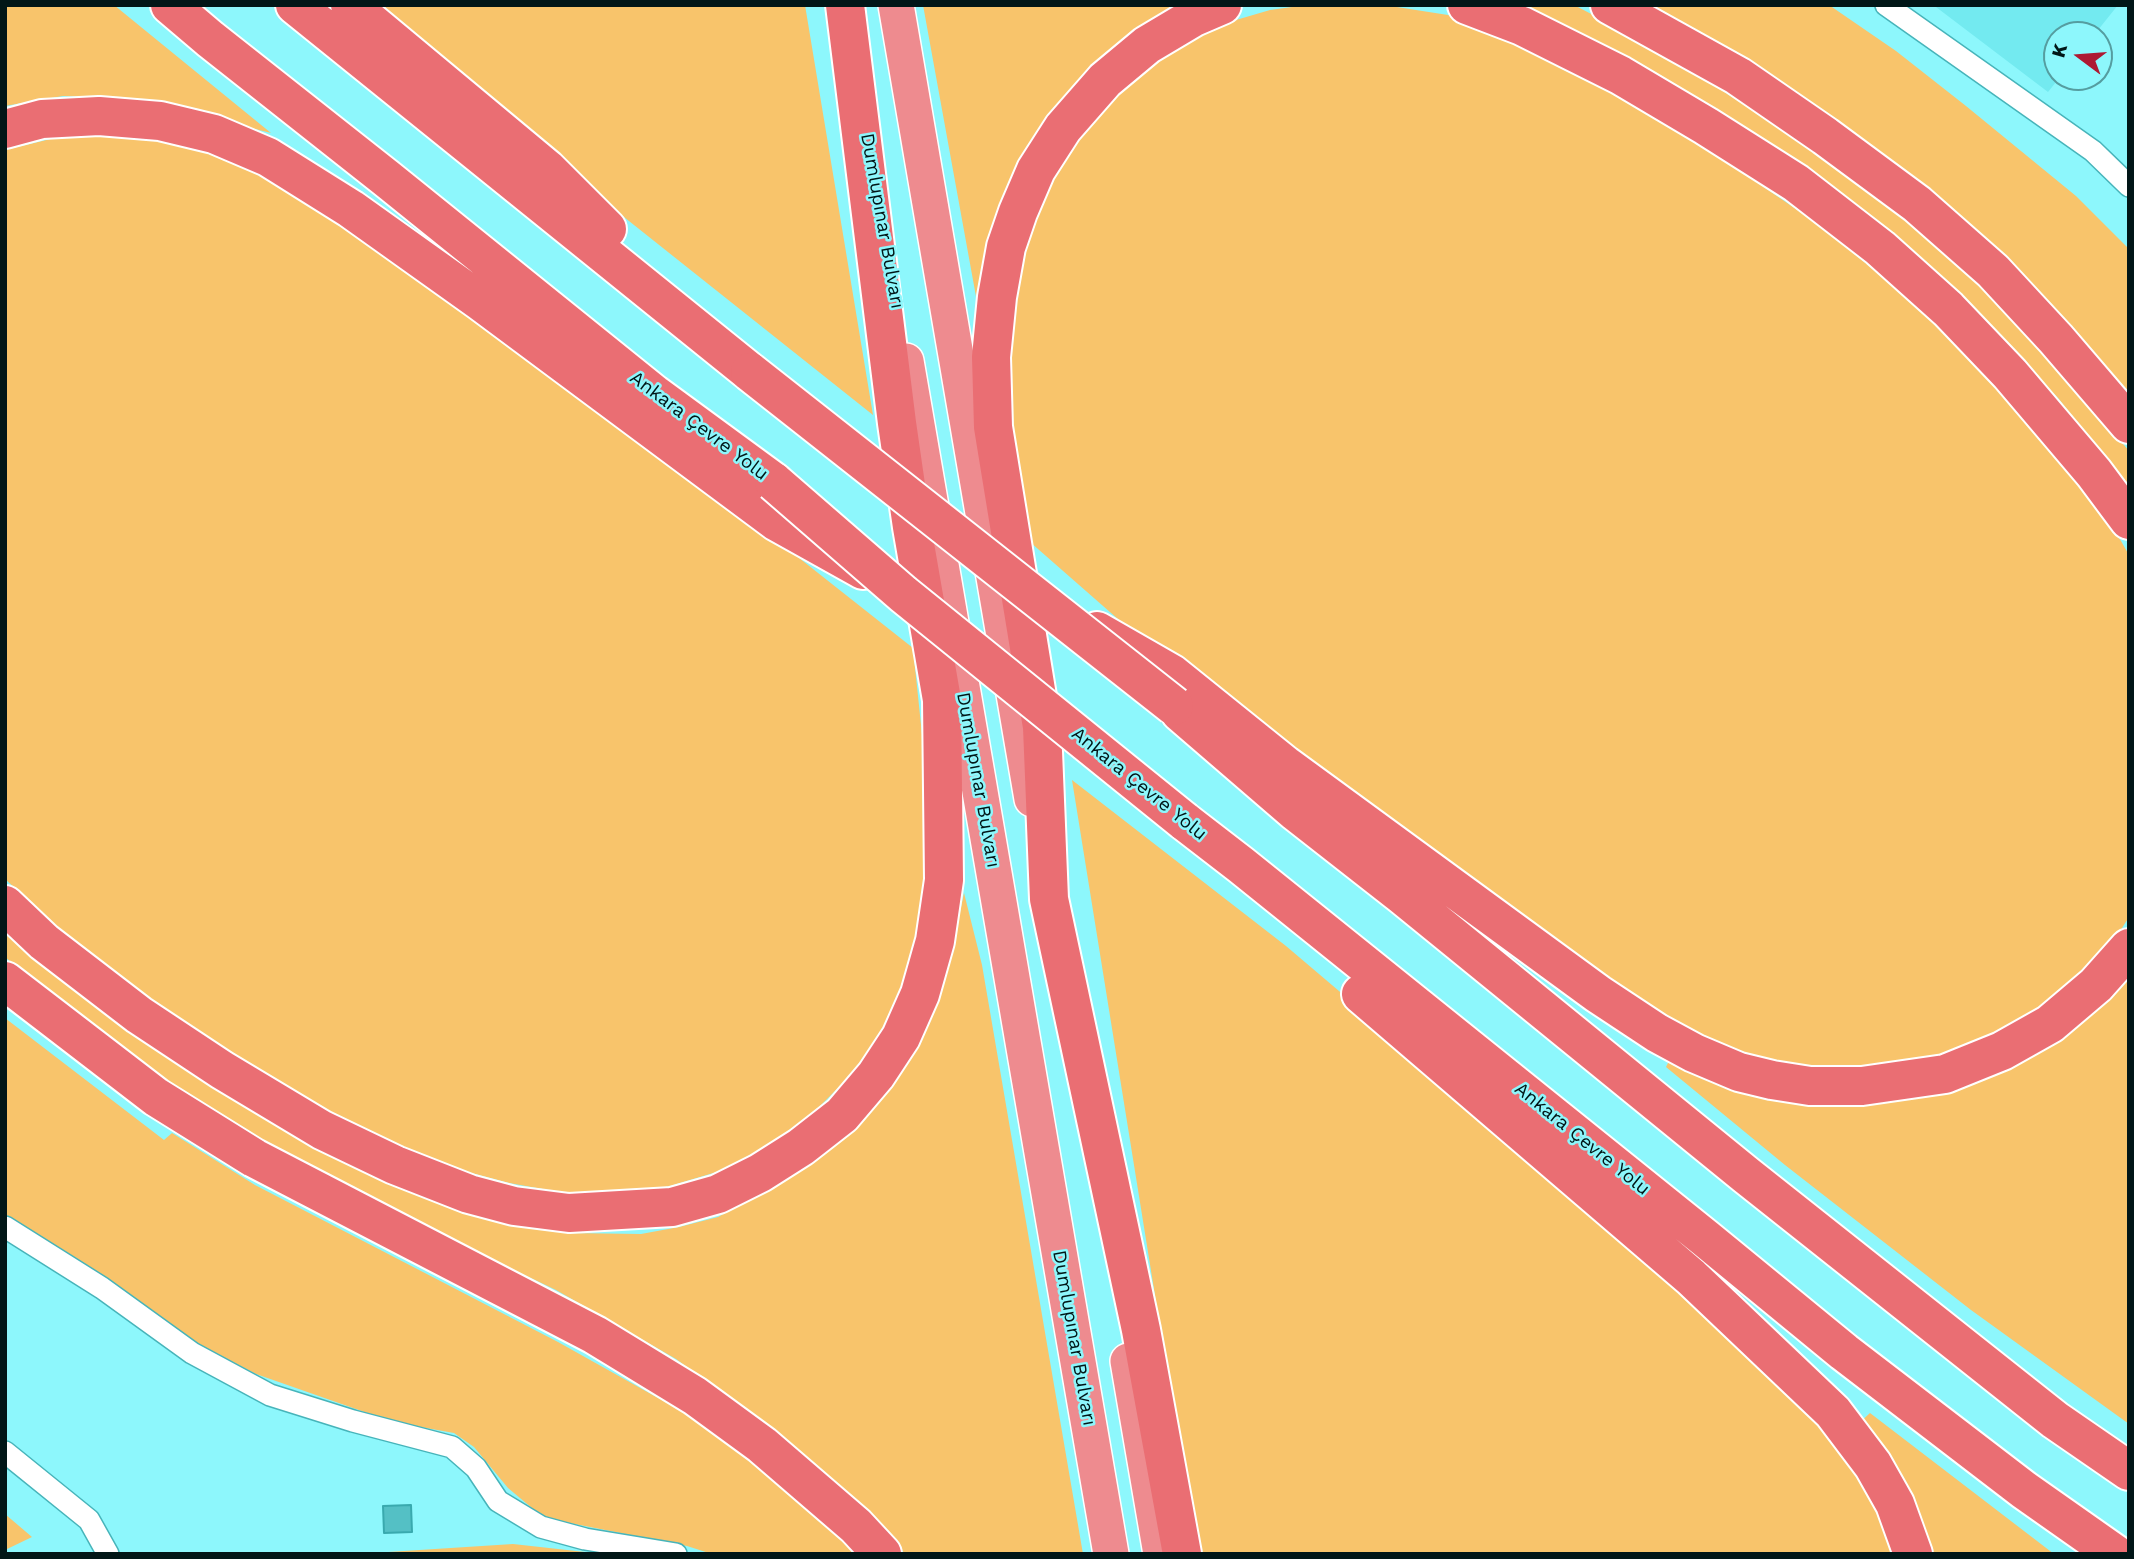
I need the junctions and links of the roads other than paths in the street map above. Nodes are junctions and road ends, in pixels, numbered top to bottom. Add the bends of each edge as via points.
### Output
1 (170, 5) edge
2 (295, 5) edge
3 (350, 5) edge
4 (846, 5) edge
5 (896, 5) edge
6 (1222, 5) edge
7 (1467, 5) edge
8 (1610, 5) edge
9 (1891, 7) edge
10 (5, 129) edge
11 (2129, 186) edge
12 (750, 372) junction
13 (2129, 424) edge
14 (2129, 520) edge
15 (903, 594) junction
16 (1173, 690) junction
17 (1241, 865) junction
18 (1049, 899) junction
19 (5, 905) edge
20 (2129, 948) edge
21 (5, 981) edge
22 (5, 1227) edge
23 (5, 1452) edge
24 (2129, 1471) edge
25 (107, 1554) edge
26 (676, 1554) edge
27 (882, 1554) edge
28 (1111, 1554) edge
29 (1161, 1554) edge
30 (1182, 1554) edge
31 (1913, 1554) edge
32 (2115, 1554) edge

1 - 15 highway, Ankara Çevre Yolu, bridge via 654,394 774,482
2 - 12 highway
3 - 12 highway via 547,169
4 - 19 highway via 899,436 942,700 944,880 935,941 920,994 901,1037 842,1115 760,1173 718,1194 672,1207 569,1213 503,1203 395,1165 322,1130 233,1077 128,1007 44,942
4 - 28 highway, Dumlupınar Bulvarı
5 - 18 highway
6 - 18 highway via 1147,45 1105,80 1063,128 1036,170 1006,247 991,357 993,427 1042,727
7 - 14 highway via 1522,26 1631,81 1796,183 1948,309 2010,374
8 - 13 highway via 1738,76 1917,204 1993,271
9 - 11 street via 2093,151
10 - 15 highway, bridge via 76,118 160,121 214,134 268,157 470,293 778,522
12 - 16 highway, bridge via 1033,594
15 - 17 highway, Ankara Çevre Yolu, bridge
16 - 20 highway via 1285,765 1598,994 1694,1054 1740,1072 1810,1086 1862,1086 1945,1074 2002,1051 2050,1024 2096,985
16 - 24 highway via 1296,812 2054,1420
17 - 31 highway via 1315,955 1691,1277 1833,1412 1895,1504
17 - 32 highway, Ankara Çevre Yolu via 1844,1352
18 - 29 highway
18 - 30 highway via 1142,1330
21 - 27 highway via 156,1097 254,1158 595,1335 695,1396 762,1445
22 - 26 street via 192,1353 270,1395 453,1447 476,1468 498,1502 541,1527
23 - 25 street via 89,1520

